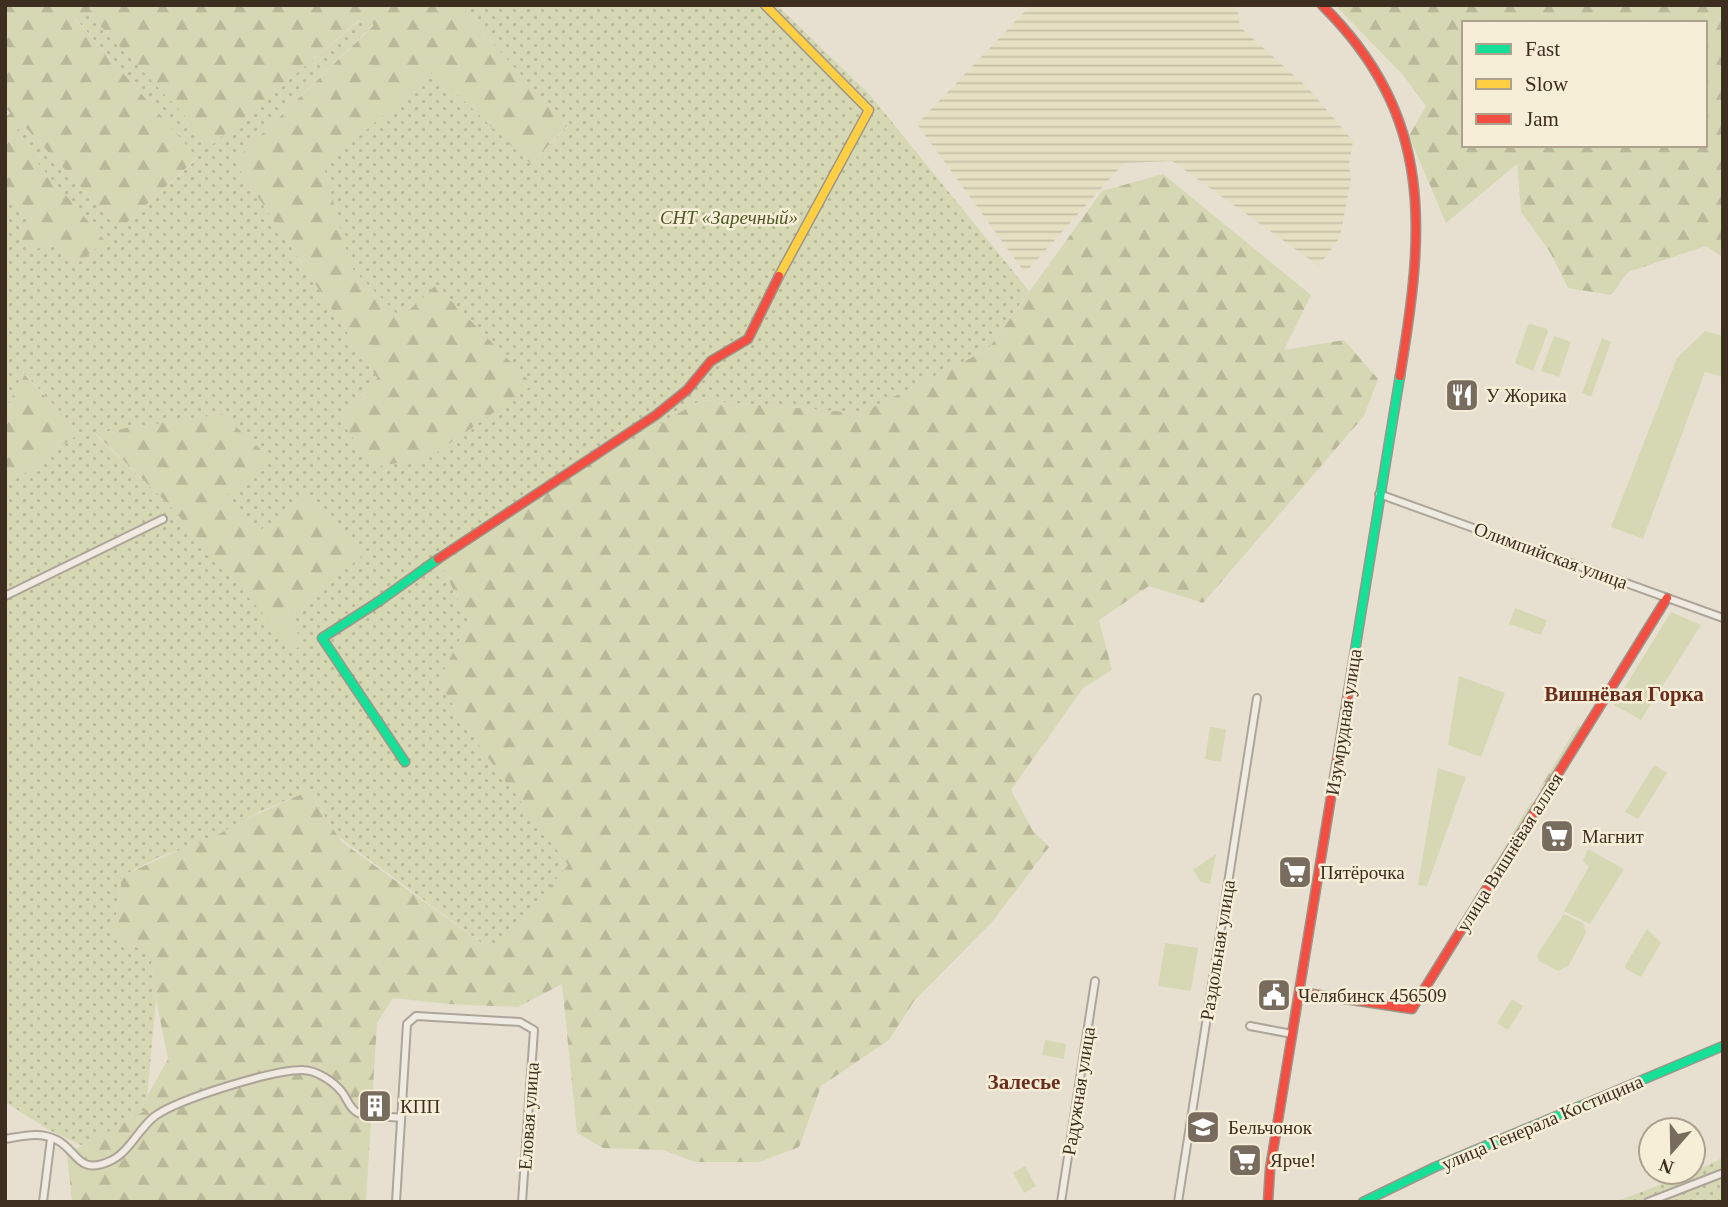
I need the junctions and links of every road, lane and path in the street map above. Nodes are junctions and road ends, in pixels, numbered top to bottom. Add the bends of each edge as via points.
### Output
1 (765, 5) edge
2 (1322, 5) edge
3 (1379, 494) junction
4 (163, 519) dead end
5 (5, 596) edge
6 (1667, 598) junction
7 (1723, 618) edge
8 (1257, 698) dead end
9 (405, 762) dead end
10 (1095, 981) dead end
11 (1299, 992) junction
12 (1250, 1026) dead end
13 (1292, 1034) junction
14 (1723, 1046) edge
15 (400, 1118) junction
16 (51, 1138) junction
17 (5, 1139) edge
18 (1723, 1173) edge
19 (43, 1202) edge
20 (396, 1202) edge
21 (522, 1202) edge
22 (1060, 1202) edge
23 (1178, 1202) edge
24 (1268, 1202) edge
25 (1363, 1202) edge
26 (1648, 1202) edge

1 - 9 street via 869,110 748,339 711,361 687,390 656,415 322,638
2 - 3 street, Изумрудная улица via 1337,18 1375,71 1398,124 1413,176 1417,243 1413,296
3 - 6 street, Олимпийская улица
3 - 11 street, Изумрудная улица
4 - 5 street
6 - 7 street, Олимпийская улица
6 - 11 street, улица Вишнёвая аллея via 1412,1009
8 - 23 street, Раздольная улица
10 - 22 street, Радужная улица
11 - 13 street, Изумрудная улица
12 - 13 street
13 - 24 street, Изумрудная улица
14 - 25 street, улица Генерала Костицина
15 - 16 street via 361,1115 320,1074 302,1070 198,1096 155,1116 111,1161 91,1165 77,1161 60,1141
15 - 20 street
15 - 21 street, Еловая улица via 407,1024 416,1016 520,1022 534,1030
16 - 17 street via 38,1134
16 - 19 street
18 - 26 street

